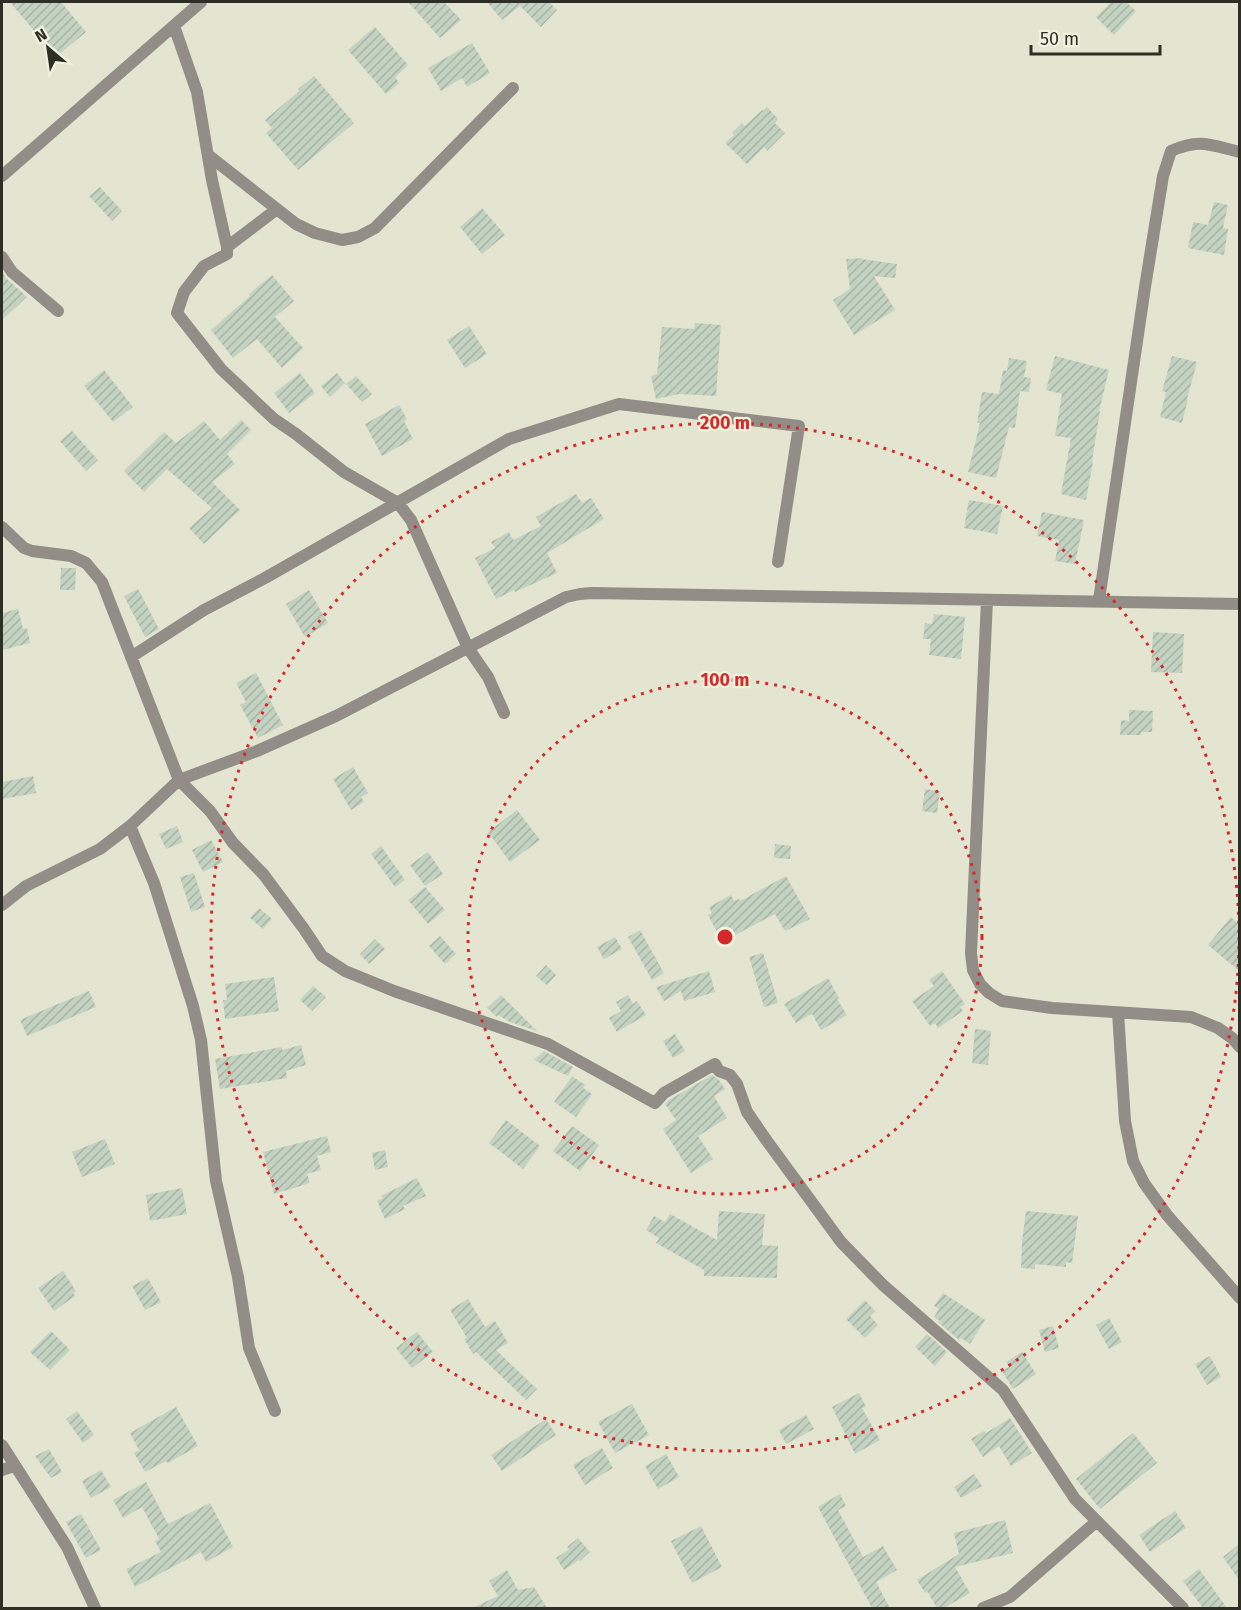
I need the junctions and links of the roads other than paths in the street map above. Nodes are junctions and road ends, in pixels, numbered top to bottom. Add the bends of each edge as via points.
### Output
1 (201, 2) edge
2 (174, 26) junction
3 (513, 88) dead end
4 (1239, 152) edge
5 (208, 155) junction
6 (2, 176) edge
7 (277, 209) junction
8 (227, 247) junction
9 (2, 257) edge
10 (58, 311) dead end
11 (398, 503) junction
12 (4, 533) edge
13 (778, 562) dead end
14 (987, 600) junction
15 (1099, 600) junction
16 (1239, 604) edge
17 (468, 648) junction
18 (131, 657) junction
19 (504, 713) dead end
20 (179, 780) junction
21 (130, 826) junction
22 (2, 905) edge
23 (1118, 1012) junction
24 (1239, 1047) edge
25 (1239, 1298) edge
26 (275, 1411) dead end
27 (2, 1445) edge
28 (8, 1468) edge
29 (1097, 1521) junction
30 (94, 1608) edge
31 (982, 1608) edge
32 (1183, 1608) edge

1 - 2 street
2 - 5 street via 197,92
2 - 6 street
3 - 7 street via 375,228 358,237 342,240 315,233
4 - 15 street via 1198,142 1185,145 1171,151 1163,176
5 - 7 street
5 - 8 street
7 - 8 street
8 - 11 street via 226,254 204,266 184,292 177,313 221,369 274,419 344,472
9 - 10 street via 12,272
11 - 13 street via 509,439 619,404 799,426
11 - 17 street via 411,520
11 - 18 street via 204,610
12 - 18 street via 32,551 71,556 86,563 102,582
14 - 15 street
14 - 17 street via 580,594 548,605
14 - 23 street via 973,970 980,984 1002,1001
15 - 16 street
17 - 19 street via 488,677
17 - 20 street via 336,716
18 - 20 street
20 - 21 street
20 - 29 street via 264,875 321,956 345,971 548,1044 655,1103 664,1093 715,1064 719,1071 730,1075 747,1112 841,1242 883,1285 1003,1390 1075,1499
21 - 22 street via 100,849 26,886
21 - 26 street via 154,883 194,1006 216,1181 249,1348
23 - 24 street via 1191,1017 1218,1028
23 - 25 street via 1125,1120 1133,1161 1167,1215
27 - 28 street
28 - 30 street via 67,1547
29 - 31 street via 1010,1597
29 - 32 street

